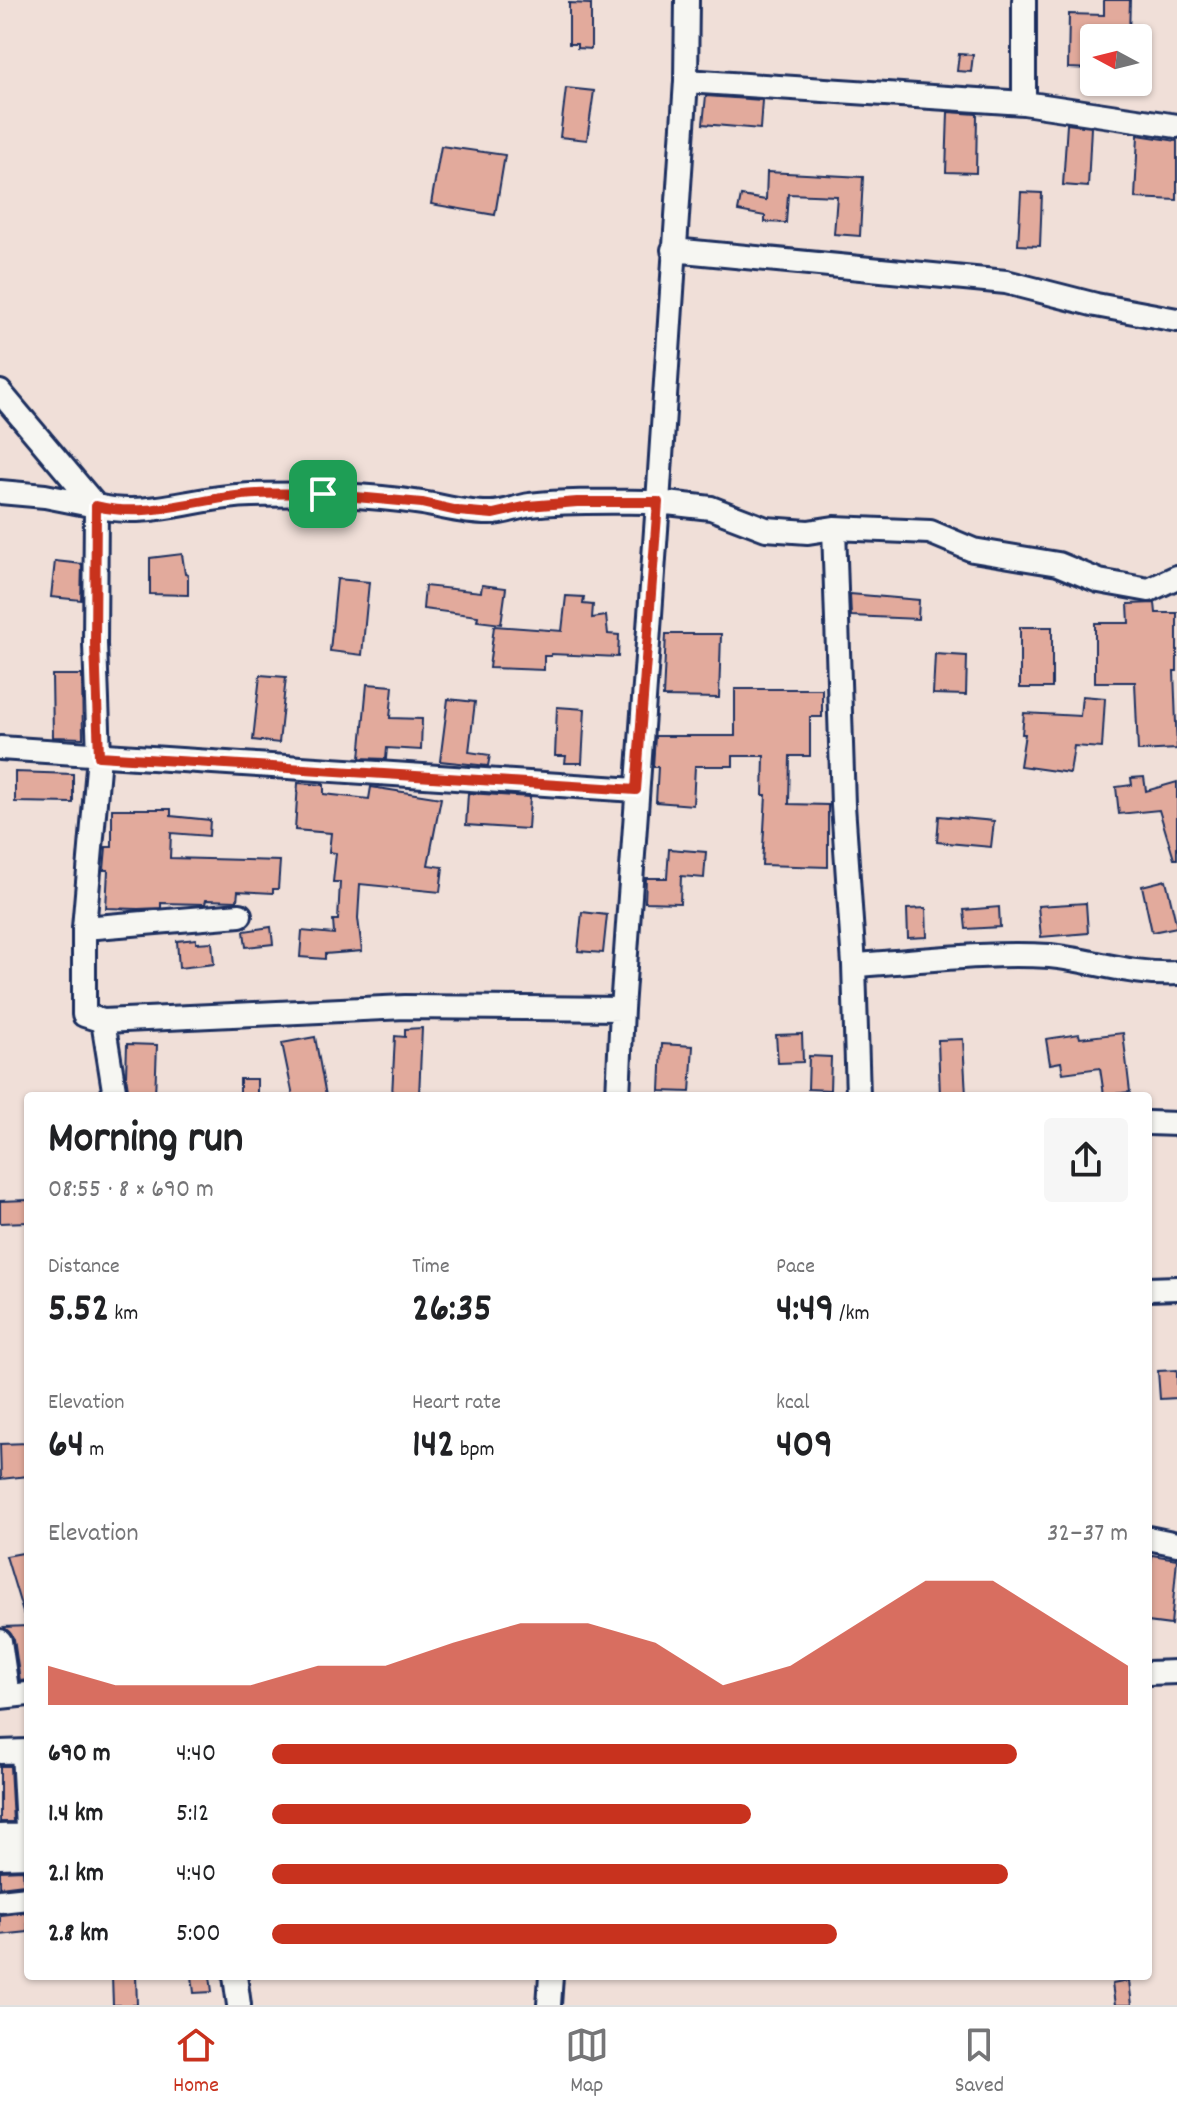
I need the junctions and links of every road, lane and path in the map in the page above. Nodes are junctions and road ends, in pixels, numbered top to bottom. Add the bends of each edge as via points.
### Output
1 (687, 0) edge
2 (1024, 0) edge
3 (686, 81) junction
4 (1024, 103) junction
5 (1177, 126) edge
6 (673, 250) junction
7 (1177, 320) edge
8 (0, 392) edge
9 (0, 492) edge
10 (658, 502) junction
11 (96, 506) junction
12 (834, 528) junction
13 (1177, 577) edge
14 (0, 748) edge
15 (99, 756) junction
16 (636, 790) junction
17 (240, 915) dead end
18 (84, 928) junction
19 (854, 965) junction
20 (1177, 973) edge
21 (622, 1009) junction
22 (103, 1021) junction
23 (114, 1092) edge
24 (618, 1092) edge
25 (858, 1092) edge
26 (1152, 1123) edge
27 (1177, 1124) edge
28 (1177, 1288) edge
29 (1152, 1289) edge
30 (1152, 1539) edge
31 (1177, 1544) edge
32 (0, 1641) edge
33 (1177, 1672) edge
34 (1152, 1673) edge
35 (12, 1695) edge
36 (0, 1752) edge
37 (24, 1752) edge
38 (0, 1836) edge
39 (24, 1842) edge
40 (24, 1845) edge
41 (0, 1857) edge
42 (24, 1898) edge
43 (0, 1901) edge
44 (236, 1980) edge
45 (551, 1980) edge
46 (239, 2005) edge
47 (549, 2005) edge

1 - 3 street
2 - 4 street
3 - 4 street
3 - 6 street
4 - 5 street
6 - 7 street via 1006,282
6 - 10 street
8 - 11 street
9 - 11 street
10 - 11 street via 565,503 493,514 323,494 240,495 141,512
10 - 12 street via 711,508 766,529
10 - 16 street
11 - 15 street
12 - 13 street via 930,532 973,550 1058,564 1099,581 1149,590
12 - 19 street
14 - 15 street
15 - 16 street
15 - 18 street
16 - 21 street
17 - 18 street
18 - 22 street via 84,1015
19 - 20 street via 1049,956
19 - 25 street
21 - 22 street via 405,1007
21 - 24 street
22 - 23 street
26 - 27 street
28 - 29 street
30 - 31 street
32 - 35 street
33 - 34 street
36 - 37 street
38 - 39 street
40 - 41 street
42 - 43 street
44 - 46 street
45 - 47 street

